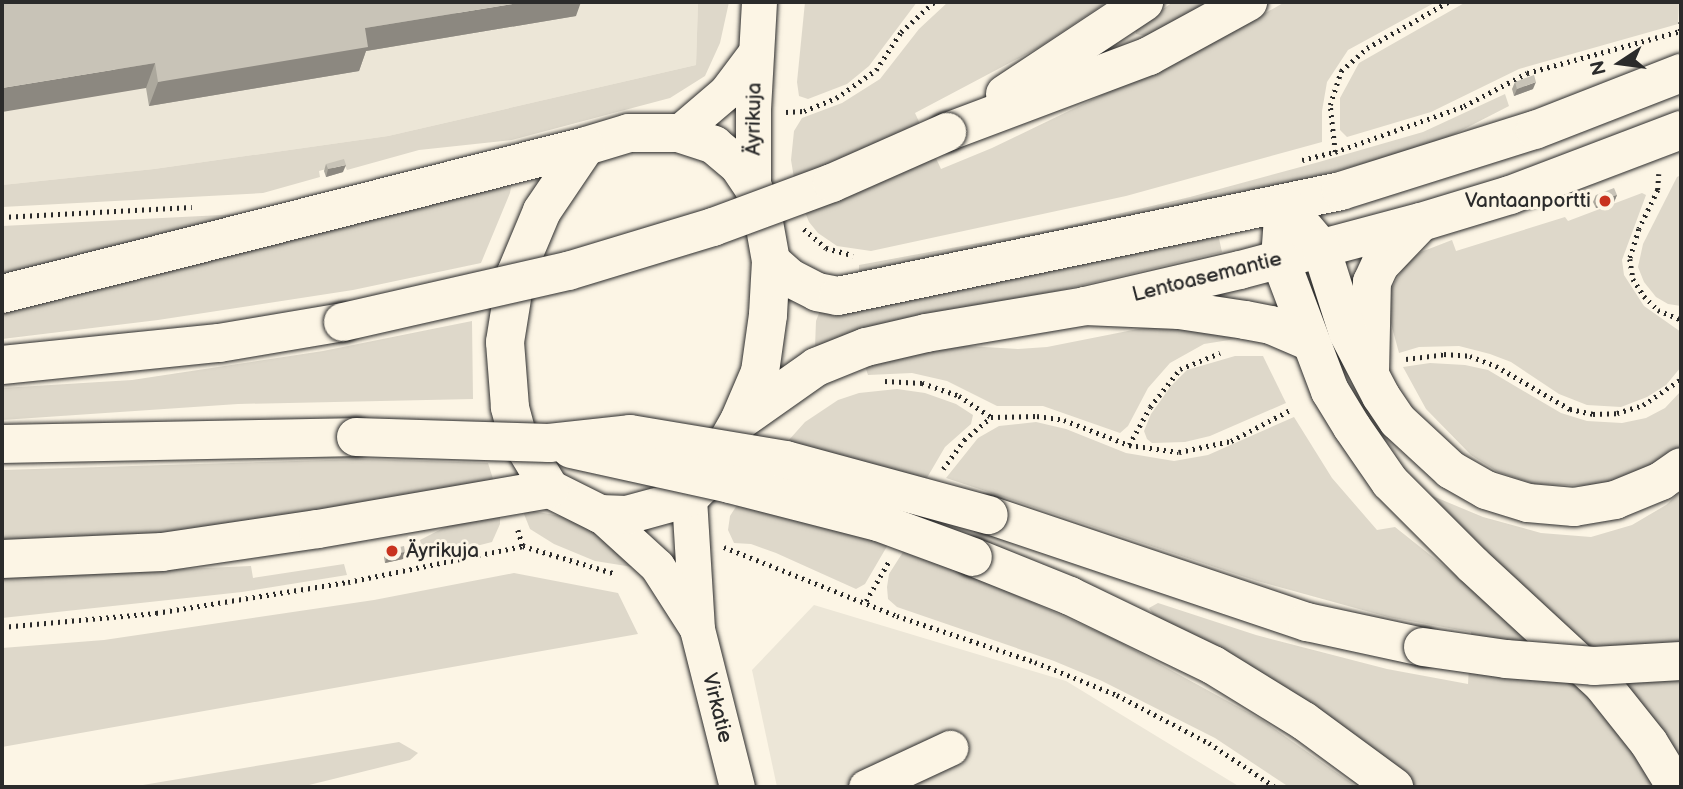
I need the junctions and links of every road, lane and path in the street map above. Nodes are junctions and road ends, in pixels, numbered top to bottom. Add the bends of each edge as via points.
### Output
1 (759, 2) edge
2 (934, 2) edge
3 (1143, 2) edge
4 (1248, 2) edge
5 (1448, 2) edge
6 (1681, 20) edge
7 (1681, 31) edge
8 (756, 52) junction
9 (1681, 73) edge
10 (786, 125) dead end
11 (1681, 130) edge
12 (947, 132) junction
13 (678, 134) junction
14 (586, 146) junction
15 (1335, 152) junction
16 (1296, 162) dead end
17 (1669, 169) dead end
18 (754, 187) junction
19 (1284, 204) junction
20 (799, 218) dead end
21 (1421, 222) junction
22 (1321, 248) junction
23 (861, 256) dead end
24 (1280, 259) junction
25 (771, 261) junction
26 (2, 294) edge
27 (1085, 306) junction
28 (1681, 320) edge
29 (1308, 341) junction
30 (1227, 351) dead end
31 (2, 365) edge
32 (1385, 367) junction
33 (1681, 379) edge
34 (876, 383) dead end
35 (1290, 410) dead end
36 (991, 417) junction
37 (739, 421) junction
38 (549, 443) junction
39 (2, 444) edge
40 (1129, 445) junction
41 (1681, 467) edge
42 (939, 476) dead end
43 (550, 489) junction
44 (689, 498) junction
45 (600, 514) junction
46 (691, 552) junction
47 (892, 556) dead end
48 (2, 559) edge
49 (657, 566) junction
50 (866, 601) junction
51 (2, 627) edge
52 (697, 629) junction
53 (1681, 661) edge
54 (950, 748) dead end
55 (737, 787) edge
56 (866, 787) edge
57 (1275, 787) edge
58 (1394, 787) edge
59 (1676, 787) edge

1 - 8 street, Äyrikuja
2 - 10 path via 901,32 876,70 836,98 804,111 787,112
3 - 12 main road
4 - 12 main road via 1149,56
5 - 15 path via 1367,48 1341,71 1330,105
6 - 7 path
7 - 15 path via 1527,74 1464,106
8 - 13 street, Äyrikuja via 726,92
8 - 18 street, Äyrikuja
9 - 19 main road via 1535,130 1341,191
11 - 21 main road, Lentoasemantie via 1510,195
12 - 31 main road, bridge via 832,183 713,227 568,271 343,322 219,343
13 - 14 main road via 629,133
13 - 18 main road via 714,145 738,164
14 - 26 main road
14 - 43 main road via 530,232 516,273 505,342 517,434
15 - 16 path
17 - 28 path via 1659,174 1658,190 1630,259 1633,279 1644,296 1658,310
18 - 25 main road
19 - 22 main road
19 - 24 main road
19 - 25 main road via 838,296 797,282
20 - 23 path via 826,248
21 - 22 main road, Lentoasemantie
21 - 32 main road via 1380,265 1372,282
22 - 24 main road, Lentoasemantie
22 - 32 main road via 1348,333
24 - 27 main road, Lentoasemantie
24 - 29 main road
25 - 37 main road via 760,372
27 - 29 main road via 1179,310 1245,320
27 - 37 main road, Lentoasemantie via 866,347 816,367
29 - 59 main road via 1330,391 1390,482 1601,684 1649,743
30 - 40 path via 1180,369 1150,407
32 - 33 path via 1426,355 1471,356 1570,409 1593,414 1643,405
32 - 41 main road via 1398,421 1451,470 1486,490 1528,503 1574,507 1615,500 1661,481
34 - 36 path via 922,383 959,396
35 - 40 path via 1231,441 1179,452
36 - 40 path via 1063,420
36 - 42 path via 964,440
37 - 44 main road via 703,484
38 - 39 main road, bridge via 356,437
38 - 53 main road, bridge via 630,433 786,460 989,515 1307,622 1423,647 1594,666
38 - 58 main road, bridge via 878,522 1070,596 1213,665 1304,721
43 - 45 main road
43 - 48 main road via 162,552
44 - 45 main road via 627,515
44 - 46 street, Virkatie
45 - 49 street, Virkatie
46 - 50 path via 716,545
46 - 52 street, Virkatie
47 - 50 path
49 - 51 path via 639,580 523,546 348,582 184,608
49 - 52 street, Virkatie
50 - 57 path via 1117,695 1209,743
52 - 55 street, Virkatie
54 - 56 street

